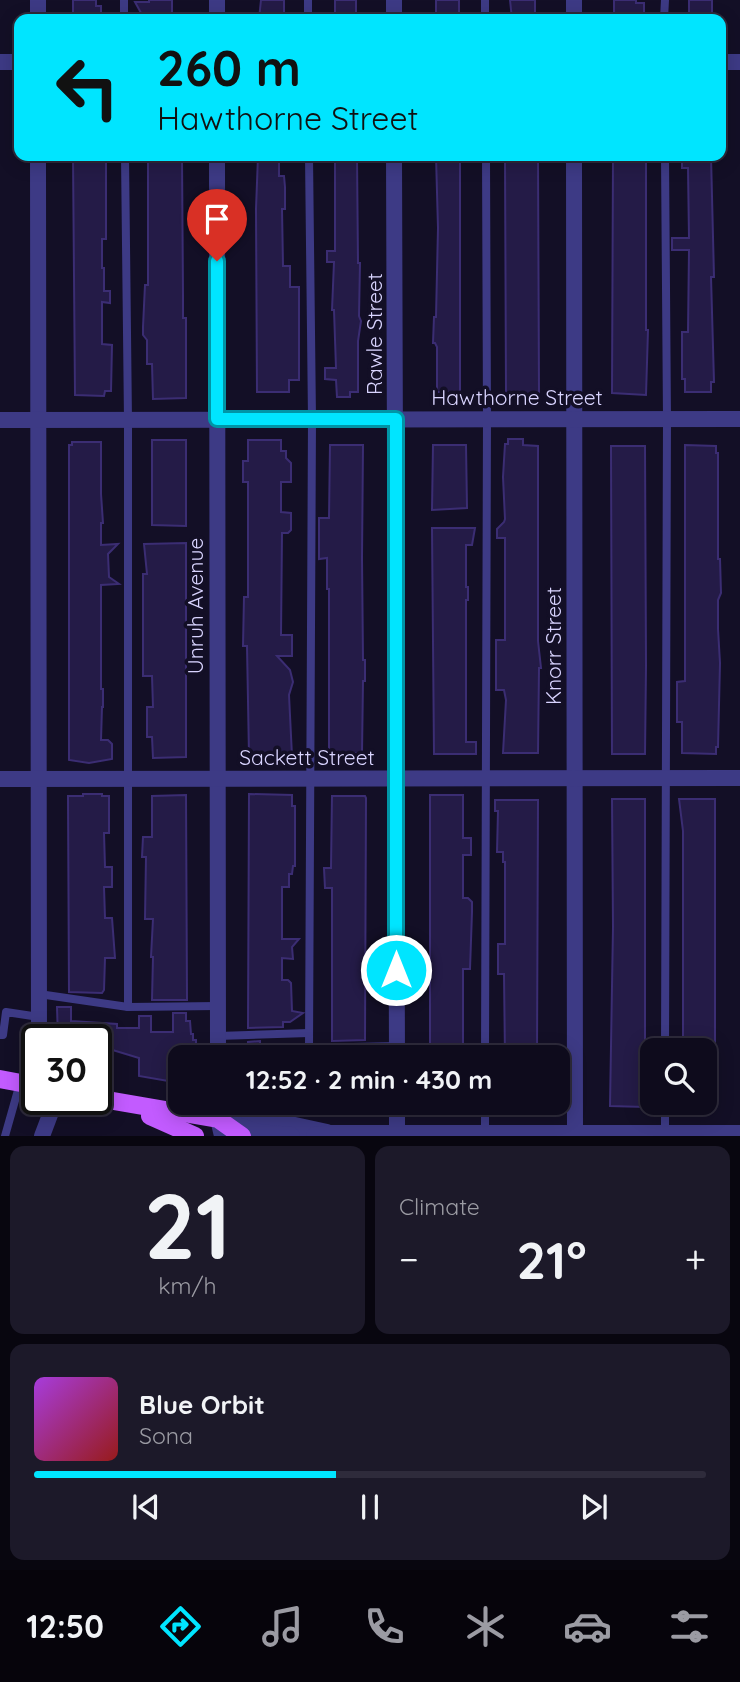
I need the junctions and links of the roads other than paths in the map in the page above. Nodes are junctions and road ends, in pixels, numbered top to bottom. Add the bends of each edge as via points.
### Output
1 (38, 161) edge
2 (125, 161) edge
3 (217, 161) edge
4 (309, 161) edge
5 (394, 161) edge
6 (486, 161) edge
7 (574, 161) edge
8 (665, 161) edge
9 (38, 419) junction
10 (128, 419) junction
11 (217, 419) junction
12 (312, 419) junction
13 (396, 419) junction
14 (487, 419) junction
15 (575, 419) junction
16 (667, 419) junction
17 (740, 419) edge
18 (0, 420) edge
19 (396, 778) junction
20 (485, 778) junction
21 (575, 778) junction
22 (667, 778) junction
23 (740, 778) edge
24 (0, 779) edge
25 (39, 779) junction
26 (128, 779) junction
27 (218, 779) junction
28 (309, 779) junction
29 (39, 994) junction
30 (218, 1006) junction
31 (128, 1007) junction
32 (39, 1017) junction
33 (39, 1024) edge
34 (309, 1033) junction
35 (0, 1035) edge
36 (218, 1036) junction
37 (665, 1038) edge
38 (218, 1045) edge
39 (309, 1045) edge
40 (397, 1045) edge
41 (485, 1045) edge
42 (0, 1079) edge
43 (21, 1083) edge
44 (112, 1100) edge
45 (21, 1101) edge
46 (122, 1102) junction
47 (50, 1115) edge
48 (397, 1115) edge
49 (484, 1115) edge
50 (665, 1115) edge
51 (219, 1119) edge
52 (171, 1131) edge
53 (397, 1134) junction
54 (740, 1134) edge
55 (323, 1135) edge
56 (482, 1135) edge
57 (575, 1135) edge
58 (664, 1135) edge
59 (5, 1136) edge
60 (43, 1136) edge
61 (195, 1136) edge
62 (242, 1136) edge
63 (291, 1136) edge

1 - 9 street
2 - 10 lane
3 - 11 street, Unruh Avenue
4 - 12 lane
5 - 13 street, Rawle Street
6 - 14 lane
7 - 15 street, Knorr Street
8 - 16 lane
9 - 10 street, Hawthorne Street
9 - 18 street, Hawthorne Street
9 - 25 street
10 - 11 street, Hawthorne Street
10 - 26 lane
11 - 12 street, Hawthorne Street
11 - 27 street, Unruh Avenue
12 - 13 street, Hawthorne Street
12 - 28 lane
13 - 14 street, Hawthorne Street
13 - 19 street, Rawle Street
14 - 15 street, Hawthorne Street
14 - 20 lane
15 - 16 street, Hawthorne Street
15 - 21 street, Knorr Street
16 - 17 street, Hawthorne Street
16 - 22 lane
19 - 20 street, Sackett Street
19 - 28 street, Sackett Street
19 - 40 street, Rawle Street
20 - 21 street, Sackett Street
20 - 41 lane
21 - 22 street, Sackett Street
21 - 57 street, Knorr Street
22 - 23 street, Sackett Street
22 - 37 lane
24 - 25 street, Sackett Street
25 - 26 street, Sackett Street
25 - 29 street
26 - 27 street, Sackett Street
26 - 31 lane
27 - 28 street, Sackett Street
27 - 30 street, Unruh Avenue
28 - 34 lane
29 - 31 lane
29 - 32 street
30 - 31 lane
30 - 36 street, Unruh Avenue
32 - 33 street
32 - 35 lane via 6,1012
34 - 36 lane
34 - 39 lane
36 - 38 street, Unruh Avenue
42 - 43 main road
44 - 46 main road
45 - 59 lane
46 - 51 main road
46 - 52 main road
47 - 60 street
48 - 53 street
49 - 56 lane
50 - 58 lane
51 - 55 street via 248,1116
51 - 62 main road
51 - 63 street via 259,1133
52 - 61 main road
53 - 55 street
53 - 56 street
54 - 58 street
56 - 57 street
57 - 58 street

